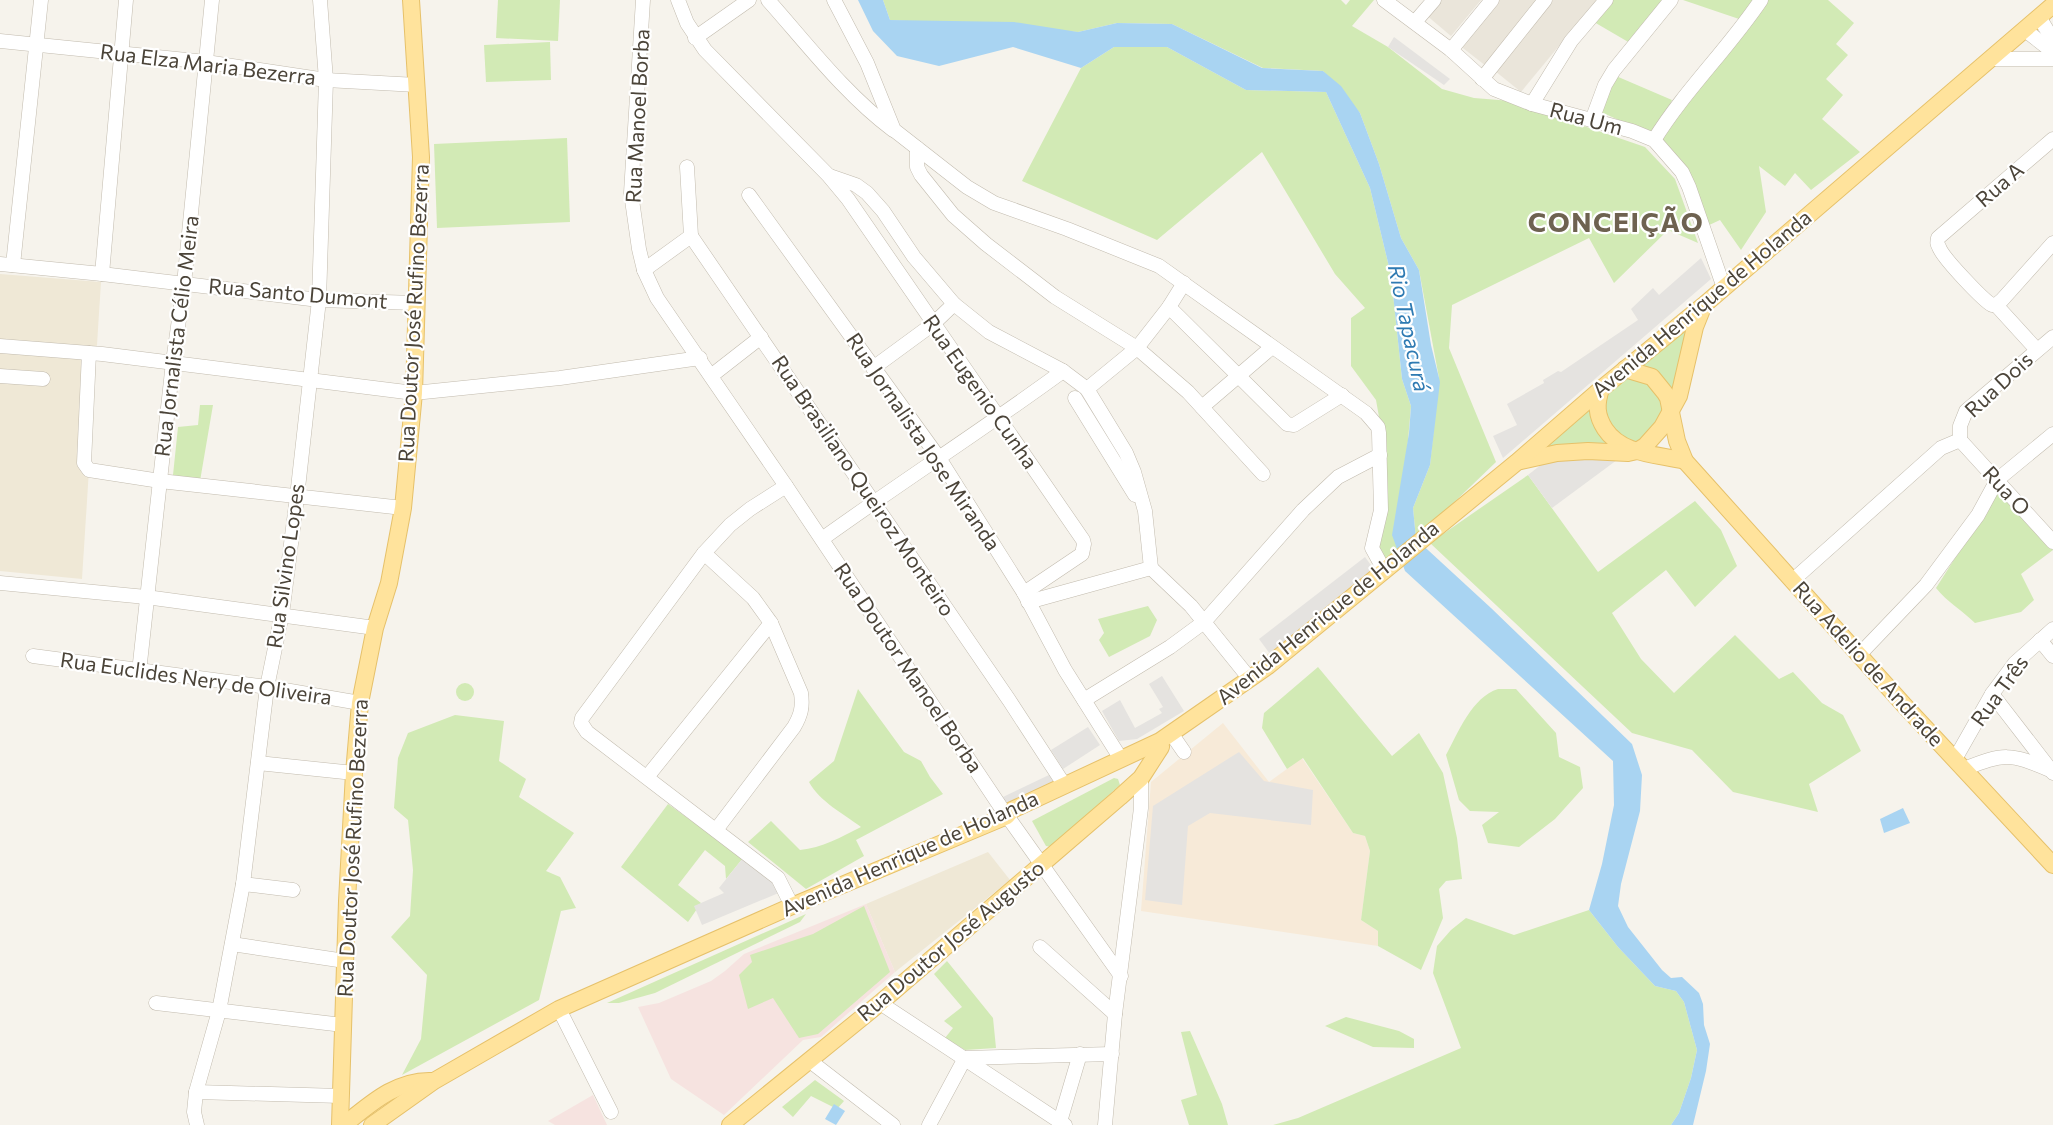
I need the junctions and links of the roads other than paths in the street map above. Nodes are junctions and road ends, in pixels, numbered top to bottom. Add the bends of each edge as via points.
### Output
1 (41, 0) edge
2 (126, 0) edge
3 (212, 0) edge
4 (320, 0) edge
5 (411, 0) edge
6 (643, 0) edge
7 (678, 0) edge
8 (749, 0) edge
9 (768, 0) edge
10 (834, 0) edge
11 (1384, 0) edge
12 (1434, 0) edge
13 (1491, 0) edge
14 (1545, 0) edge
15 (1606, 0) edge
16 (1671, 0) edge
17 (1761, 0) edge
18 (2045, 8) edge
19 (1415, 22) junction
20 (2025, 30) junction
21 (695, 38) junction
22 (2053, 40) edge
23 (0, 41) edge
24 (36, 44) junction
25 (1451, 50) junction
26 (2053, 52) edge
27 (120, 53) junction
28 (1992, 59) junction
29 (2053, 59) edge
30 (206, 62) junction
31 (326, 80) junction
32 (1482, 80) junction
33 (417, 86) junction
34 (1532, 104) junction
35 (1592, 120) junction
36 (894, 130) junction
37 (2053, 139) edge
38 (1654, 140) junction
39 (917, 148) junction
40 (687, 167) dead end
41 (828, 175) junction
42 (749, 195) dead end
43 (691, 236) junction
44 (2053, 243) edge
45 (6, 265) edge
46 (644, 270) junction
47 (102, 274) junction
48 (1184, 283) junction
49 (184, 284) junction
50 (1724, 288) junction
51 (319, 300) junction
52 (416, 303) junction
53 (1999, 303) junction
54 (954, 304) junction
55 (1704, 305) junction
56 (1169, 307) junction
57 (933, 324) junction
58 (761, 337) junction
59 (2053, 337) edge
60 (0, 346) edge
61 (1272, 347) junction
62 (1137, 348) junction
63 (2037, 350) junction
64 (89, 352) junction
65 (700, 358) junction
66 (173, 362) junction
67 (873, 368) junction
68 (1625, 369) junction
69 (1063, 371) junction
70 (1239, 375) junction
71 (0, 376) edge
72 (711, 376) junction
73 (44, 379) dead end
74 (309, 380) junction
75 (1087, 389) junction
76 (1601, 389) junction
77 (414, 393) junction
78 (1342, 395) junction
79 (1075, 398) dead end
80 (1202, 407) junction
81 (1671, 412) junction
82 (998, 418) junction
83 (2053, 434) edge
84 (1960, 440) junction
85 (1637, 451) junction
86 (1380, 454) junction
87 (939, 458) junction
88 (1685, 460) junction
89 (1517, 462) junction
90 (1263, 474) dead end
91 (1997, 480) junction
92 (160, 482) junction
93 (786, 486) junction
94 (297, 497) junction
95 (873, 502) junction
96 (403, 508) junction
97 (1145, 511) junction
98 (2051, 536) edge
99 (822, 539) junction
100 (704, 553) junction
101 (1389, 567) junction
102 (1151, 568) junction
103 (1792, 581) junction
104 (0, 583) edge
105 (146, 597) junction
106 (1026, 598) junction
107 (282, 614) junction
108 (1204, 622) junction
109 (771, 623) junction
110 (375, 628) junction
111 (2053, 629) edge
112 (2040, 640) junction
113 (1859, 655) junction
114 (33, 656) dead end
115 (2053, 656) edge
116 (139, 672) junction
117 (1250, 679) junction
118 (267, 687) junction
119 (1992, 694) junction
120 (1084, 700) junction
121 (360, 703) junction
122 (1178, 745) junction
123 (1121, 759) junction
124 (258, 763) junction
125 (1959, 764) junction
126 (2052, 771) edge
127 (354, 773) junction
128 (647, 777) junction
129 (1141, 778) junction
130 (1065, 786) junction
131 (1007, 816) junction
132 (716, 830) junction
133 (1041, 865) junction
134 (2053, 865) edge
135 (243, 884) junction
136 (293, 890) dead end
137 (792, 906) junction
138 (232, 944) junction
139 (1040, 947) dead end
140 (345, 961) junction
141 (1121, 976) junction
142 (156, 1003) dead end
143 (880, 1003) junction
144 (559, 1009) junction
145 (219, 1011) junction
146 (1114, 1014) junction
147 (343, 1025) junction
148 (1080, 1054) junction
149 (1112, 1054) junction
150 (965, 1058) junction
151 (810, 1061) junction
152 (455, 1069) junction
153 (434, 1081) junction
154 (196, 1092) junction
155 (340, 1096) junction
156 (612, 1112) dead end
157 (1061, 1124) edge
158 (197, 1125) edge
159 (342, 1125) edge
160 (372, 1125) edge
161 (391, 1125) edge
162 (730, 1125) edge
163 (893, 1125) edge
164 (929, 1125) edge
165 (1105, 1125) edge

1 - 24 street
2 - 27 street
3 - 30 street, Rua Jornalista Célio Meira
4 - 31 street, Rua Silvino Lopes
5 - 33 main road, Rua Doutor José Rufino Bezerra
6 - 46 street, Rua Manoel Borba via 631,193
7 - 21 street, Rua Eugenio Cunha
8 - 21 street
9 - 36 street via 845,87
10 - 36 street via 867,63
11 - 19 street, Rua Um
12 - 19 street
13 - 25 street
14 - 32 street
15 - 34 street via 1571,41
16 - 35 street via 1614,70
17 - 38 street
18 - 20 main road, Avenida Henrique de Holanda
18 - 22 street
19 - 25 street, Rua Um
20 - 26 street
20 - 28 main road, Avenida Henrique de Holanda
21 - 41 street, Rua Eugenio Cunha
23 - 24 street, Rua Elza Maria Bezerra
24 - 27 street, Rua Elza Maria Bezerra
24 - 45 street
25 - 32 street, Rua Um
27 - 30 street, Rua Elza Maria Bezerra
27 - 47 street
28 - 29 street
28 - 50 main road, Avenida Henrique de Holanda
30 - 31 street, Rua Elza Maria Bezerra
30 - 49 street, Rua Jornalista Célio Meira
31 - 33 street, Rua Elza Maria Bezerra
31 - 51 street, Rua Silvino Lopes
32 - 34 street, Rua Um
33 - 52 main road, Rua Doutor José Rufino Bezerra via 421,157
34 - 35 street, Rua Um
35 - 38 street, Rua Um
36 - 39 street
37 - 53 street, Rua A via 1938,238 1940,251 1989,304
38 - 50 street, Rua Um via 1682,172
39 - 48 street via 994,203 1159,266
39 - 62 street via 921,175 953,215 1055,297
40 - 43 street
41 - 54 street via 867,193
41 - 57 street, Rua Eugenio Cunha
42 - 67 street, Rua Jornalista Jose Miranda
43 - 46 street
43 - 58 street, Rua Brasiliano Queiroz Monteiro
44 - 53 street
45 - 47 street, Rua Santo Dumont
46 - 65 street, Rua Manoel Borba via 657,298
47 - 49 street, Rua Santo Dumont
48 - 56 street
48 - 61 street
49 - 51 street, Rua Santo Dumont
49 - 66 street, Rua Jornalista Célio Meira
50 - 55 main road, Avenida Henrique de Holanda
51 - 52 street, Rua Santo Dumont
51 - 74 street, Rua Silvino Lopes
52 - 77 main road, Rua Doutor José Rufino Bezerra
53 - 63 street
54 - 57 street
54 - 69 street via 989,332
55 - 68 main road, Avenida Henrique de Holanda
55 - 81 main road via 1695,327 1683,385
56 - 62 street
56 - 70 street
57 - 67 street
57 - 82 street, Rua Eugenio Cunha
58 - 72 street
58 - 95 street, Rua Brasiliano Queiroz Monteiro
59 - 63 street, Rua Dois
60 - 64 street
61 - 70 street
61 - 78 street
62 - 75 street
62 - 80 street
63 - 84 street, Rua Dois via 1966,411
64 - 66 street
64 - 92 street via 84,464 89,470
65 - 72 street, Rua Doutor Manoel Borba
65 - 77 street
66 - 74 street
66 - 92 street, Rua Jornalista Célio Meira
67 - 87 street, Rua Jornalista Jose Miranda
68 - 76 main road, Avenida Henrique de Holanda
68 - 81 main road via 1656,381 1668,398
69 - 75 street
69 - 82 street
70 - 78 street via 1290,425
70 - 80 street
71 - 73 street
72 - 93 street, Rua Doutor Manoel Borba
74 - 77 street
74 - 94 street, Rua Silvino Lopes
75 - 97 street via 1126,453
76 - 85 main road via 1597,404 1600,421 1615,441
76 - 89 main road, Avenida Henrique de Holanda
77 - 96 main road, Rua Doutor José Rufino Bezerra
78 - 86 street via 1366,412 1378,427
79 - 97 street
80 - 90 street
81 - 85 main road via 1650,441
81 - 88 main road
82 - 87 street
82 - 106 street, Rua Eugenio Cunha via 1084,544 1082,554
83 - 91 street
84 - 91 street, Rua O
84 - 103 street via 1941,448
85 - 88 main road
85 - 89 main road via 1557,453
86 - 101 street via 1381,510 1372,548
86 - 108 street via 1338,477 1303,510
87 - 95 street
87 - 106 street, Rua Jornalista Jose Miranda
88 - 103 main road, Rua Adelio de Andrade
89 - 101 main road, Avenida Henrique de Holanda
91 - 98 street, Rua O
91 - 113 street via 1978,515 1926,585
92 - 94 street
92 - 105 street, Rua Jornalista Célio Meira
93 - 99 street, Rua Doutor Manoel Borba
93 - 100 street via 730,525
94 - 96 street
94 - 107 street, Rua Silvino Lopes
95 - 99 street
95 - 130 street, Rua Brasiliano Queiroz Monteiro
96 - 110 main road, Rua Doutor José Rufino Bezerra via 389,583
97 - 102 street
99 - 131 street, Rua Doutor Manoel Borba
100 - 109 street via 753,598
100 - 128 street via 582,718 587,732
101 - 117 main road, Avenida Henrique de Holanda
101 - 122 main road via 1388,575
102 - 106 street
102 - 108 street
103 - 113 main road, Rua Adelio de Andrade
104 - 105 street
105 - 107 street
105 - 116 street, Rua Jornalista Célio Meira
106 - 120 street, Rua Jornalista Jose Miranda
107 - 110 street
107 - 118 street, Rua Silvino Lopes
108 - 117 street
108 - 120 street
109 - 128 street
109 - 132 street via 803,705 794,727
110 - 121 main road, Rua Doutor José Rufino Bezerra
111 - 112 street, Rua Três
112 - 115 street
112 - 119 street, Rua Três via 2015,663
113 - 125 main road, Rua Adelio de Andrade
114 - 116 street, Rua Euclides Nery de Oliveira
116 - 118 street, Rua Euclides Nery de Oliveira
117 - 123 main road, Avenida Henrique de Holanda via 1165,737
118 - 121 street, Rua Euclides Nery de Oliveira
118 - 124 street, Rua Silvino Lopes
119 - 125 street, Rua Três
119 - 126 street
120 - 123 street, Rua Jornalista Jose Miranda
121 - 127 main road, Rua Doutor José Rufino Bezerra
122 - 129 main road, Rua Doutor José Augusto
122 - 131 main road via 1015,816
123 - 130 main road, Avenida Henrique de Holanda
124 - 127 street
124 - 135 street, Rua Silvino Lopes
125 - 126 street via 2008,756
125 - 134 main road, Rua Adelio de Andrade
127 - 140 main road, Rua Doutor José Rufino Bezerra
128 - 132 street
129 - 133 main road, Rua Doutor José Augusto
129 - 141 street via 1141,808
130 - 131 main road, Avenida Henrique de Holanda via 1012,810
131 - 133 street, Rua Doutor Manoel Borba
131 - 137 main road, Avenida Henrique de Holanda
132 - 137 street via 778,878
133 - 141 street, Rua Doutor Manoel Borba
133 - 143 main road, Rua Doutor José Augusto
135 - 136 street
135 - 138 street, Rua Silvino Lopes
137 - 144 main road, Avenida Henrique de Holanda
138 - 140 street
138 - 145 street, Rua Silvino Lopes
139 - 146 street
140 - 147 main road, Rua Doutor José Rufino Bezerra
141 - 146 street
142 - 145 street
143 - 150 street
143 - 151 main road, Rua Doutor José Augusto
144 - 152 main road, Avenida Henrique de Holanda
144 - 156 street
145 - 147 street
145 - 154 street, Rua Silvino Lopes
146 - 149 street
147 - 155 main road, Rua Doutor José Rufino Bezerra
148 - 149 street
148 - 150 street
148 - 157 street
149 - 165 street
150 - 157 street
150 - 164 street
151 - 162 main road, Rua Doutor José Augusto
151 - 163 street
152 - 153 main road, Avenida Henrique de Holanda
152 - 161 main road
153 - 159 main road via 388,1091
153 - 160 main road, Avenida Henrique de Holanda
154 - 155 street
154 - 158 street, Rua Silvino Lopes
155 - 159 main road, Rua Doutor José Rufino Bezerra

